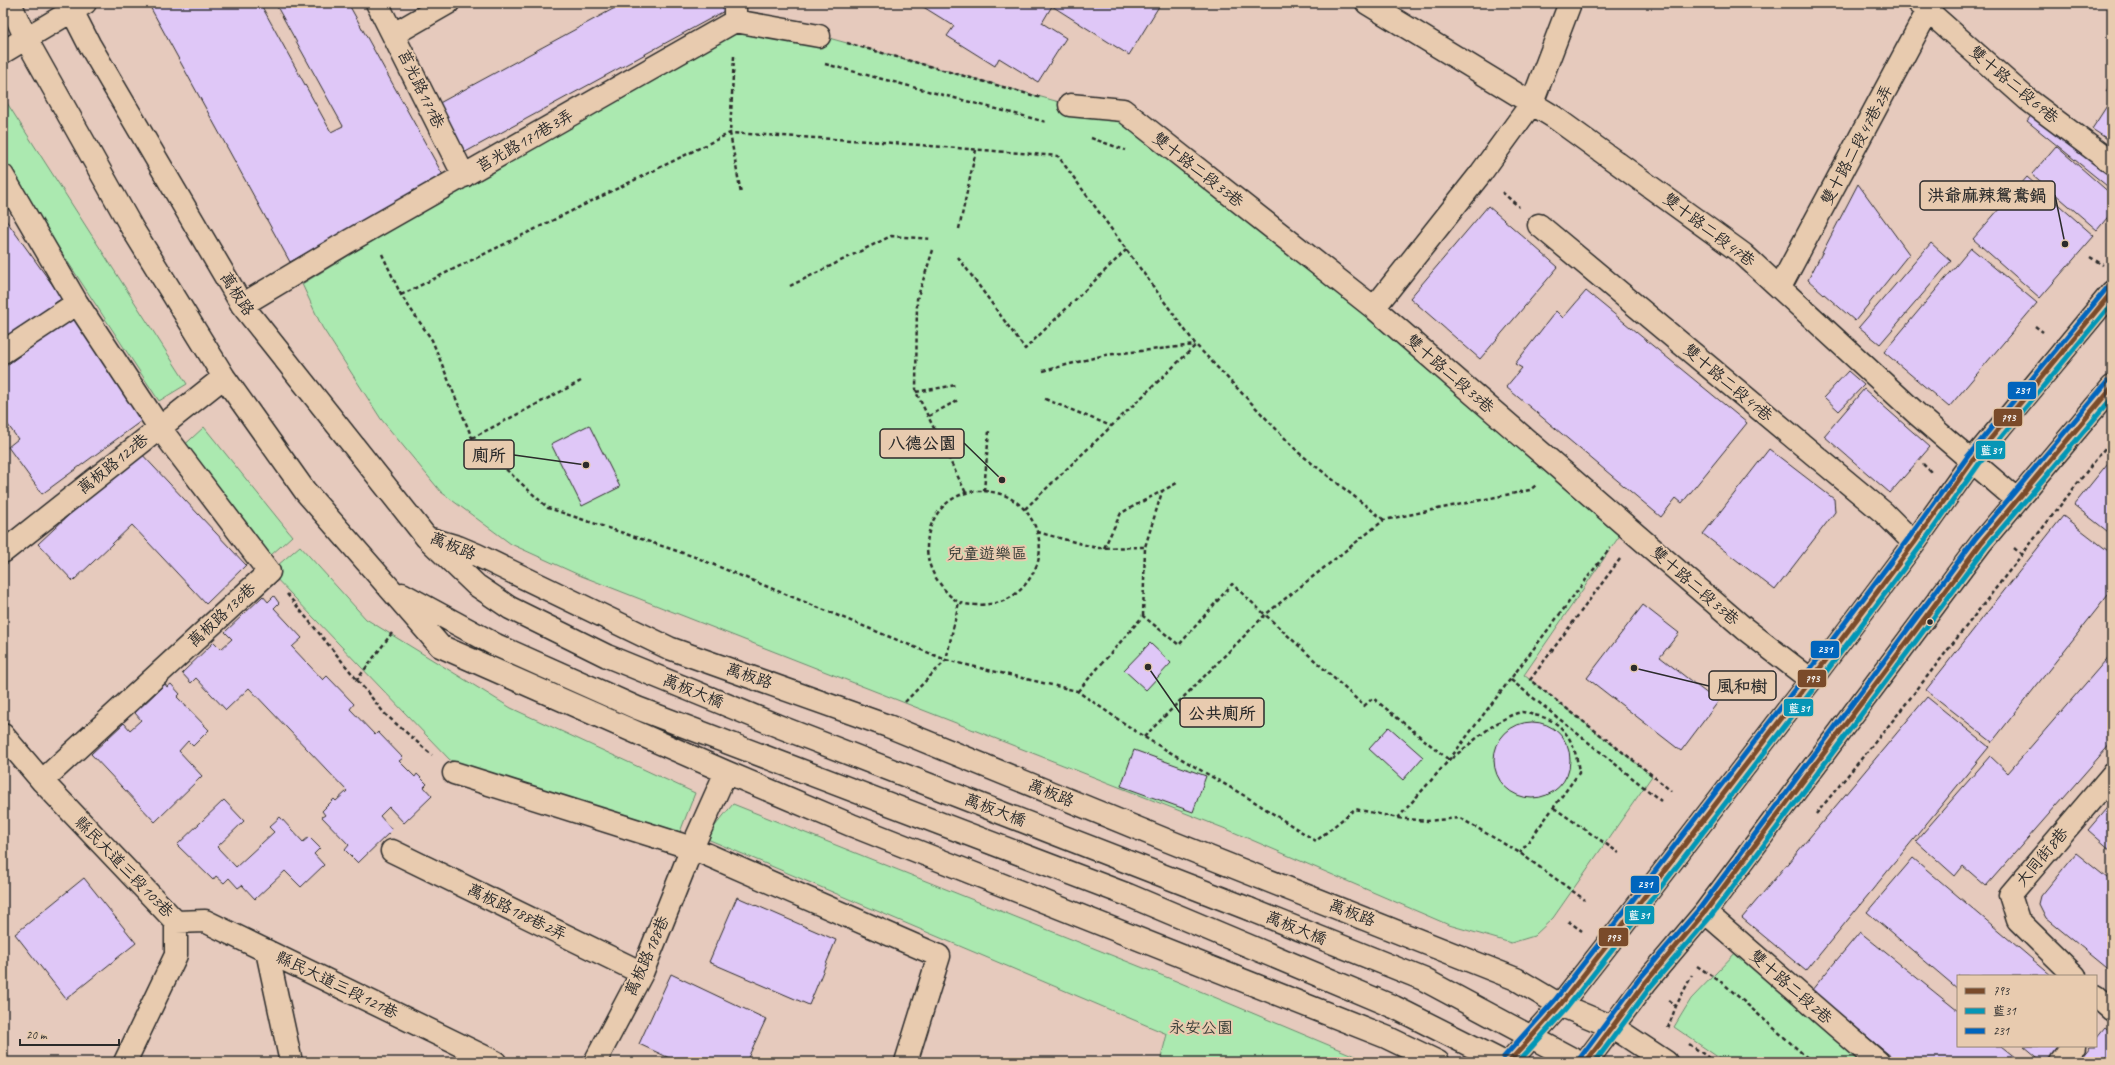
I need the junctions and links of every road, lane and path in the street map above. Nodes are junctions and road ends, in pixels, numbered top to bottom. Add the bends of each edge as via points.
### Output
1 (10, 3) edge
2 (377, 3) edge
3 (448, 3) edge
4 (1368, 3) edge
5 (1570, 3) edge
6 (75, 6) edge
7 (1927, 6) edge
8 (735, 12) edge
9 (394, 34) junction
10 (819, 36) joint
11 (26, 39) junction
12 (3, 52) edge
13 (822, 63) dead end
14 (1532, 103) junction
15 (1070, 105) joint
16 (1053, 124) dead end
17 (730, 133) junction
18 (1090, 137) dead end
19 (976, 150) junction
20 (1126, 150) dead end
21 (2112, 163) edge
22 (1480, 173) junction
23 (3, 176) edge
24 (464, 176) junction
25 (741, 194) dead end
26 (1538, 225) joint
27 (959, 229) dead end
28 (931, 239) dead end
29 (933, 250) dead end
30 (1126, 250) junction
31 (380, 251) dead end
32 (958, 257) dead end
33 (790, 286) dead end
34 (1780, 287) junction
35 (401, 295) junction
36 (77, 303) junction
37 (2108, 304) edge
38 (242, 305) junction
39 (1374, 308) junction
40 (1196, 345) junction
41 (3, 352) edge
42 (1044, 371) dead end
43 (224, 377) junction
44 (581, 381) dead end
45 (956, 385) dead end
46 (2112, 387) edge
47 (916, 392) junction
48 (1045, 399) dead end
49 (958, 400) dead end
50 (929, 416) junction
51 (1111, 426) junction
52 (159, 427) junction
53 (990, 431) dead end
54 (472, 438) junction
55 (2112, 439) edge
56 (1973, 460) junction
57 (1559, 468) junction
58 (1177, 483) dead end
59 (984, 491) junction
60 (1162, 492) junction
61 (966, 493) junction
62 (2017, 500) junction
63 (1025, 509) junction
64 (1384, 520) junction
65 (1036, 532) junction
66 (1622, 532) junction
67 (426, 537) junction
68 (1914, 543) junction
69 (1145, 547) junction
70 (1104, 548) junction
71 (3, 552) edge
72 (269, 572) junction
73 (391, 588) junction
74 (959, 602) junction
75 (1266, 614) junction
76 (1143, 616) junction
77 (392, 633) dead end
78 (946, 660) junction
79 (356, 680) junction
80 (1511, 680) junction
81 (1811, 680) junction
82 (1078, 691) junction
83 (901, 706) dead end
84 (3, 735) edge
85 (1144, 737) junction
86 (1449, 760) junction
87 (726, 772) junction
88 (454, 773) joint
89 (2112, 775) edge
90 (42, 781) junction
91 (1671, 791) dead end
92 (1661, 801) dead end
93 (1554, 808) junction
94 (1398, 818) junction
95 (1814, 818) dead end
96 (692, 848) junction
97 (392, 851) dead end
98 (1520, 853) junction
99 (1618, 853) dead end
100 (1585, 900) dead end
101 (1705, 912) junction
102 (176, 922) junction
103 (1724, 929) junction
104 (267, 951) junction
105 (1697, 966) junction
106 (642, 973) junction
107 (2074, 975) edge
108 (1560, 1005) junction
109 (1613, 1027) junction
110 (1674, 1033) dead end
111 (1686, 1041) dead end
112 (2072, 1047) edge
113 (125, 1062) edge
114 (291, 1062) edge
115 (495, 1062) edge
116 (595, 1062) edge
117 (906, 1062) edge
118 (1438, 1062) edge
119 (1503, 1062) edge
120 (1509, 1062) edge
121 (1578, 1062) edge
122 (1586, 1062) edge
123 (1666, 1062) edge
124 (1715, 1062) edge
125 (1812, 1062) edge
126 (1878, 1062) edge
127 (2061, 1062) edge

1 - 11 street
2 - 9 street, 莒光路171巷
3 - 9 street
4 - 14 street, 雙十路二段47巷
5 - 14 street
6 - 11 street
6 - 38 street, 萬板路
7 - 21 street, 雙十路二段69巷 via 2027,99
7 - 34 street, 雙十路二段47巷2弄
8 - 10 street
8 - 17 path
8 - 24 street, 莒光路171巷3弄
9 - 24 street, 莒光路171巷
10 - 15 path
11 - 12 street
11 - 43 street via 132,228
13 - 16 path
14 - 22 street
14 - 34 street, 雙十路二段47巷 via 1554,116 1743,254
15 - 39 street, 雙十路二段33巷 via 1123,110
17 - 19 path
17 - 25 path
17 - 35 path
18 - 20 path
19 - 27 path
19 - 30 path via 1058,156
22 - 26 path
22 - 39 street
23 - 36 street, 萬板路136巷
24 - 38 street, 莒光路171巷3弄
26 - 68 street, 雙十路二段41巷 via 1884,513
28 - 33 path via 891,236
29 - 47 path via 918,299
30 - 32 path via 1025,348
30 - 40 path
31 - 35 path
34 - 56 street, 雙十路二段47巷 via 1917,414
35 - 54 path via 432,340
36 - 41 street
36 - 52 street, 萬板路136巷
37 - 56 street
38 - 67 street, 萬板路
39 - 57 street, 雙十路二段33巷
40 - 42 path via 1106,355
40 - 51 path
40 - 64 path via 1298,453
43 - 52 street, 萬板路122巷
43 - 73 street via 305,491
44 - 54 path
45 - 47 path
46 - 62 street
47 - 50 path
48 - 51 path
49 - 50 path
50 - 61 path
51 - 63 path
52 - 71 street, 萬板路122巷
52 - 72 street, 萬板路136巷
53 - 59 path
54 - 78 path via 548,508 695,557
55 - 95 path
56 - 62 street, 雙十路二段47巷
56 - 68 street
57 - 64 path via 1530,490
57 - 66 street, 雙十路二段33巷
58 - 60 path
59 - 61 path
59 - 63 path via 999,493 1013,499
60 - 69 path
60 - 70 path via 1121,513
61 - 74 path via 949,502 935,516 927,534 926,553 931,572 943,588
62 - 101 street via 1981,543
63 - 65 path
64 - 75 path
65 - 70 path
65 - 74 path via 1040,545 1038,564 1029,582 1015,596 997,603 977,605
66 - 80 path
66 - 81 street, 雙十路二段33巷
66 - 91 path via 1628,548 1530,680
67 - 108 street, 萬板路 via 458,547 669,648 888,726 1509,976
67 - 121 street, 萬板大橋, bridge via 476,585 510,608 607,656 783,728 1423,979
68 - 81 street
69 - 70 path
69 - 76 path
72 - 79 path
72 - 90 street, 萬板路136巷
73 - 87 street via 440,646
73 - 119 street, 萬板大橋 via 496,645 637,708 1128,895 1394,1007
74 - 78 path
75 - 76 path via 1232,584 1179,646
75 - 85 path
75 - 86 path via 1364,706 1373,698
76 - 82 path
77 - 79 path
78 - 82 path
78 - 83 path
79 - 88 path via 385,714
80 - 86 path
80 - 92 path
81 - 108 street
82 - 85 path
84 - 90 street, 縣民大道三段103巷
85 - 94 path via 1250,798 1316,841 1355,809
86 - 93 path via 1499,722 1522,712 1545,717 1562,728 1577,752 1579,773
86 - 94 path
87 - 96 street, 萬板路188巷
87 - 118 street via 1386,1037
88 - 96 street
89 - 107 street, 大同街8巷 via 2010,895 2018,920
90 - 102 street, 縣民大道三段103巷
93 - 98 path
93 - 99 path
94 - 98 path via 1427,821 1460,818
96 - 106 street, 萬板路188巷
96 - 117 street via 939,956
97 - 106 street, 萬板路188巷2弄
98 - 100 path
101 - 103 street, 雙十路二段2巷
101 - 109 street via 1646,982
102 - 104 street, 縣民大道三段121巷 via 205,921
102 - 113 street, 縣民大道三段103巷 via 176,955
103 - 105 path
103 - 126 street, 雙十路二段2巷
104 - 114 street
104 - 115 street, 縣民大道三段121巷
105 - 110 path via 1670,1023 1668,1029
105 - 125 path via 1724,984
106 - 116 street, 萬板路188巷
108 - 109 street, 萬板路
108 - 120 street
109 - 122 street
109 - 123 street, 萬板路
111 - 124 path
112 - 127 street

